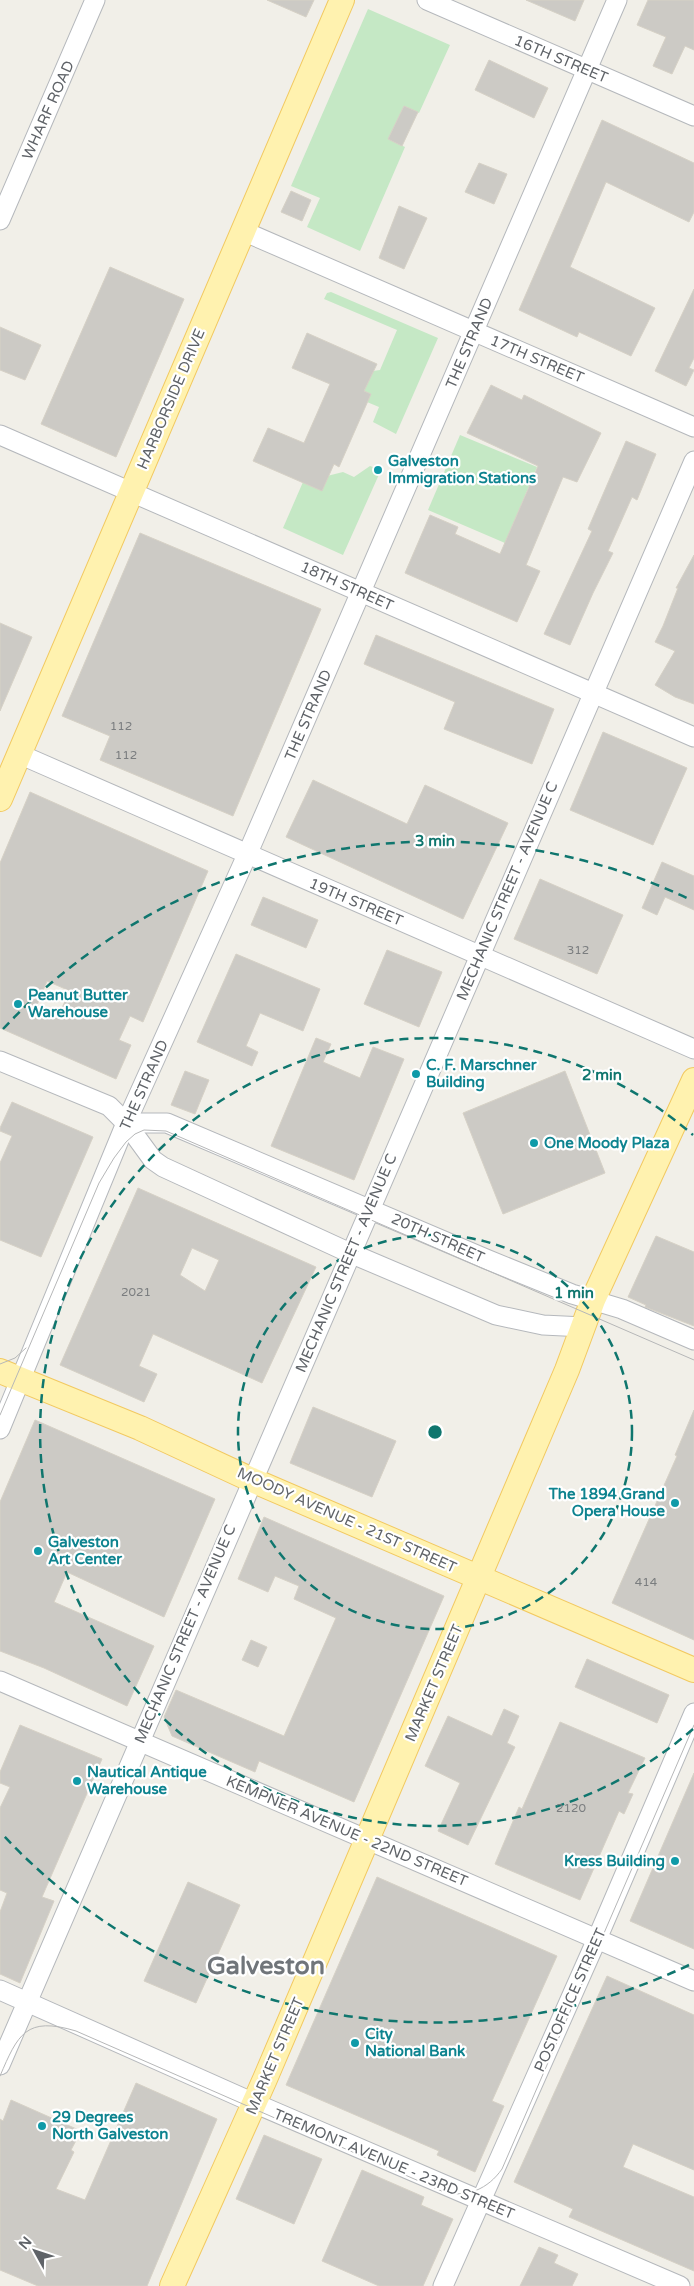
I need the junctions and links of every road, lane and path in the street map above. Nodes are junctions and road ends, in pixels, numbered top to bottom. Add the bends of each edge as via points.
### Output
1 (96, 0) edge
2 (342, 0) edge
3 (428, 0) edge
4 (617, 0) edge
5 (587, 70) junction
6 (694, 116) edge
7 (0, 220) edge
8 (243, 231) junction
9 (474, 332) junction
10 (694, 427) edge
11 (0, 435) edge
12 (694, 461) edge
13 (131, 492) junction
14 (361, 593) junction
15 (593, 693) junction
16 (694, 737) edge
17 (20, 754) junction
18 (0, 799) edge
19 (247, 855) junction
20 (480, 955) junction
21 (694, 1049) edge
22 (0, 1061) edge
23 (694, 1080) edge
24 (126, 1123) junction
25 (370, 1208) junction
26 (350, 1253) junction
27 (593, 1300) junction
28 (584, 1327) junction
29 (694, 1340) edge
30 (11, 1376) edge
31 (0, 1429) edge
32 (252, 1480) junction
33 (478, 1577) junction
34 (694, 1670) edge
35 (0, 1681) edge
36 (694, 1713) edge
37 (139, 1741) junction
38 (368, 1840) junction
39 (597, 1940) junction
40 (694, 1981) edge
41 (0, 1990) edge
42 (27, 2002) junction
43 (0, 2065) edge
44 (254, 2103) junction
45 (480, 2201) junction
46 (172, 2286) edge
47 (443, 2286) edge
48 (680, 2286) edge

1 - 7 street, WHARF ROAD
2 - 8 main road, HARBORSIDE DRIVE
3 - 5 street, 16TH STREET
4 - 5 street, THE STRAND
5 - 6 street, 16TH STREET
5 - 9 street, THE STRAND
8 - 9 street, 17TH STREET
8 - 13 main road, HARBORSIDE DRIVE
9 - 10 street, 17TH STREET
9 - 14 street, THE STRAND
11 - 13 street, 18TH STREET
12 - 15 street, MECHANIC STREET - AVENUE C
13 - 14 street, 18TH STREET
13 - 17 main road, HARBORSIDE DRIVE
14 - 15 street, 18TH STREET
14 - 19 street, THE STRAND
15 - 16 street, 18TH STREET
15 - 20 street, MECHANIC STREET - AVENUE C
17 - 18 main road, HARBORSIDE DRIVE
17 - 19 street, 19TH STREET
19 - 20 street, 19TH STREET
19 - 24 street, THE STRAND
20 - 21 street, 19TH STREET
20 - 25 street, MECHANIC STREET - AVENUE C
22 - 24 street via 109,1106
23 - 27 main road, MARKET STREET
24 - 25 street, 20TH STREET via 167,1123
24 - 26 street via 153,1160 163,1167
24 - 30 street, THE STRAND
25 - 26 street, MECHANIC STREET - AVENUE C
25 - 27 street, 20TH STREET via 486,1259
26 - 28 street via 496,1315 543,1325
26 - 32 street, MECHANIC STREET - AVENUE C
27 - 28 main road, MARKET STREET
27 - 29 street, 20TH STREET
28 - 33 main road, MARKET STREET
30 - 31 street, THE STRAND
30 - 32 main road, MOODY AVENUE - 21ST STREET via 140,1428
32 - 33 main road, MOODY AVENUE - 21ST STREET
32 - 37 street, MECHANIC STREET - AVENUE C
33 - 34 main road, MOODY AVENUE - 21ST STREET
33 - 38 main road, MARKET STREET
35 - 37 street, KEMPNER AVENUE - 22ND STREET
36 - 39 street, POSTOFFICE STREET
37 - 38 street, KEMPNER AVENUE - 22ND STREET
37 - 42 street, MECHANIC STREET - AVENUE C
38 - 39 street, KEMPNER AVENUE - 22ND STREET
38 - 44 main road, MARKET STREET
39 - 40 street, KEMPNER AVENUE - 22ND STREET
39 - 45 street, POSTOFFICE STREET
41 - 42 street, TREMONT AVENUE - 23RD STREET
42 - 43 street, MECHANIC STREET - AVENUE C
42 - 44 street, TREMONT AVENUE - 23RD STREET
44 - 45 street, TREMONT AVENUE - 23RD STREET
44 - 46 main road, MARKET STREET
45 - 47 street, POSTOFFICE STREET
45 - 48 street, TREMONT AVENUE - 23RD STREET

